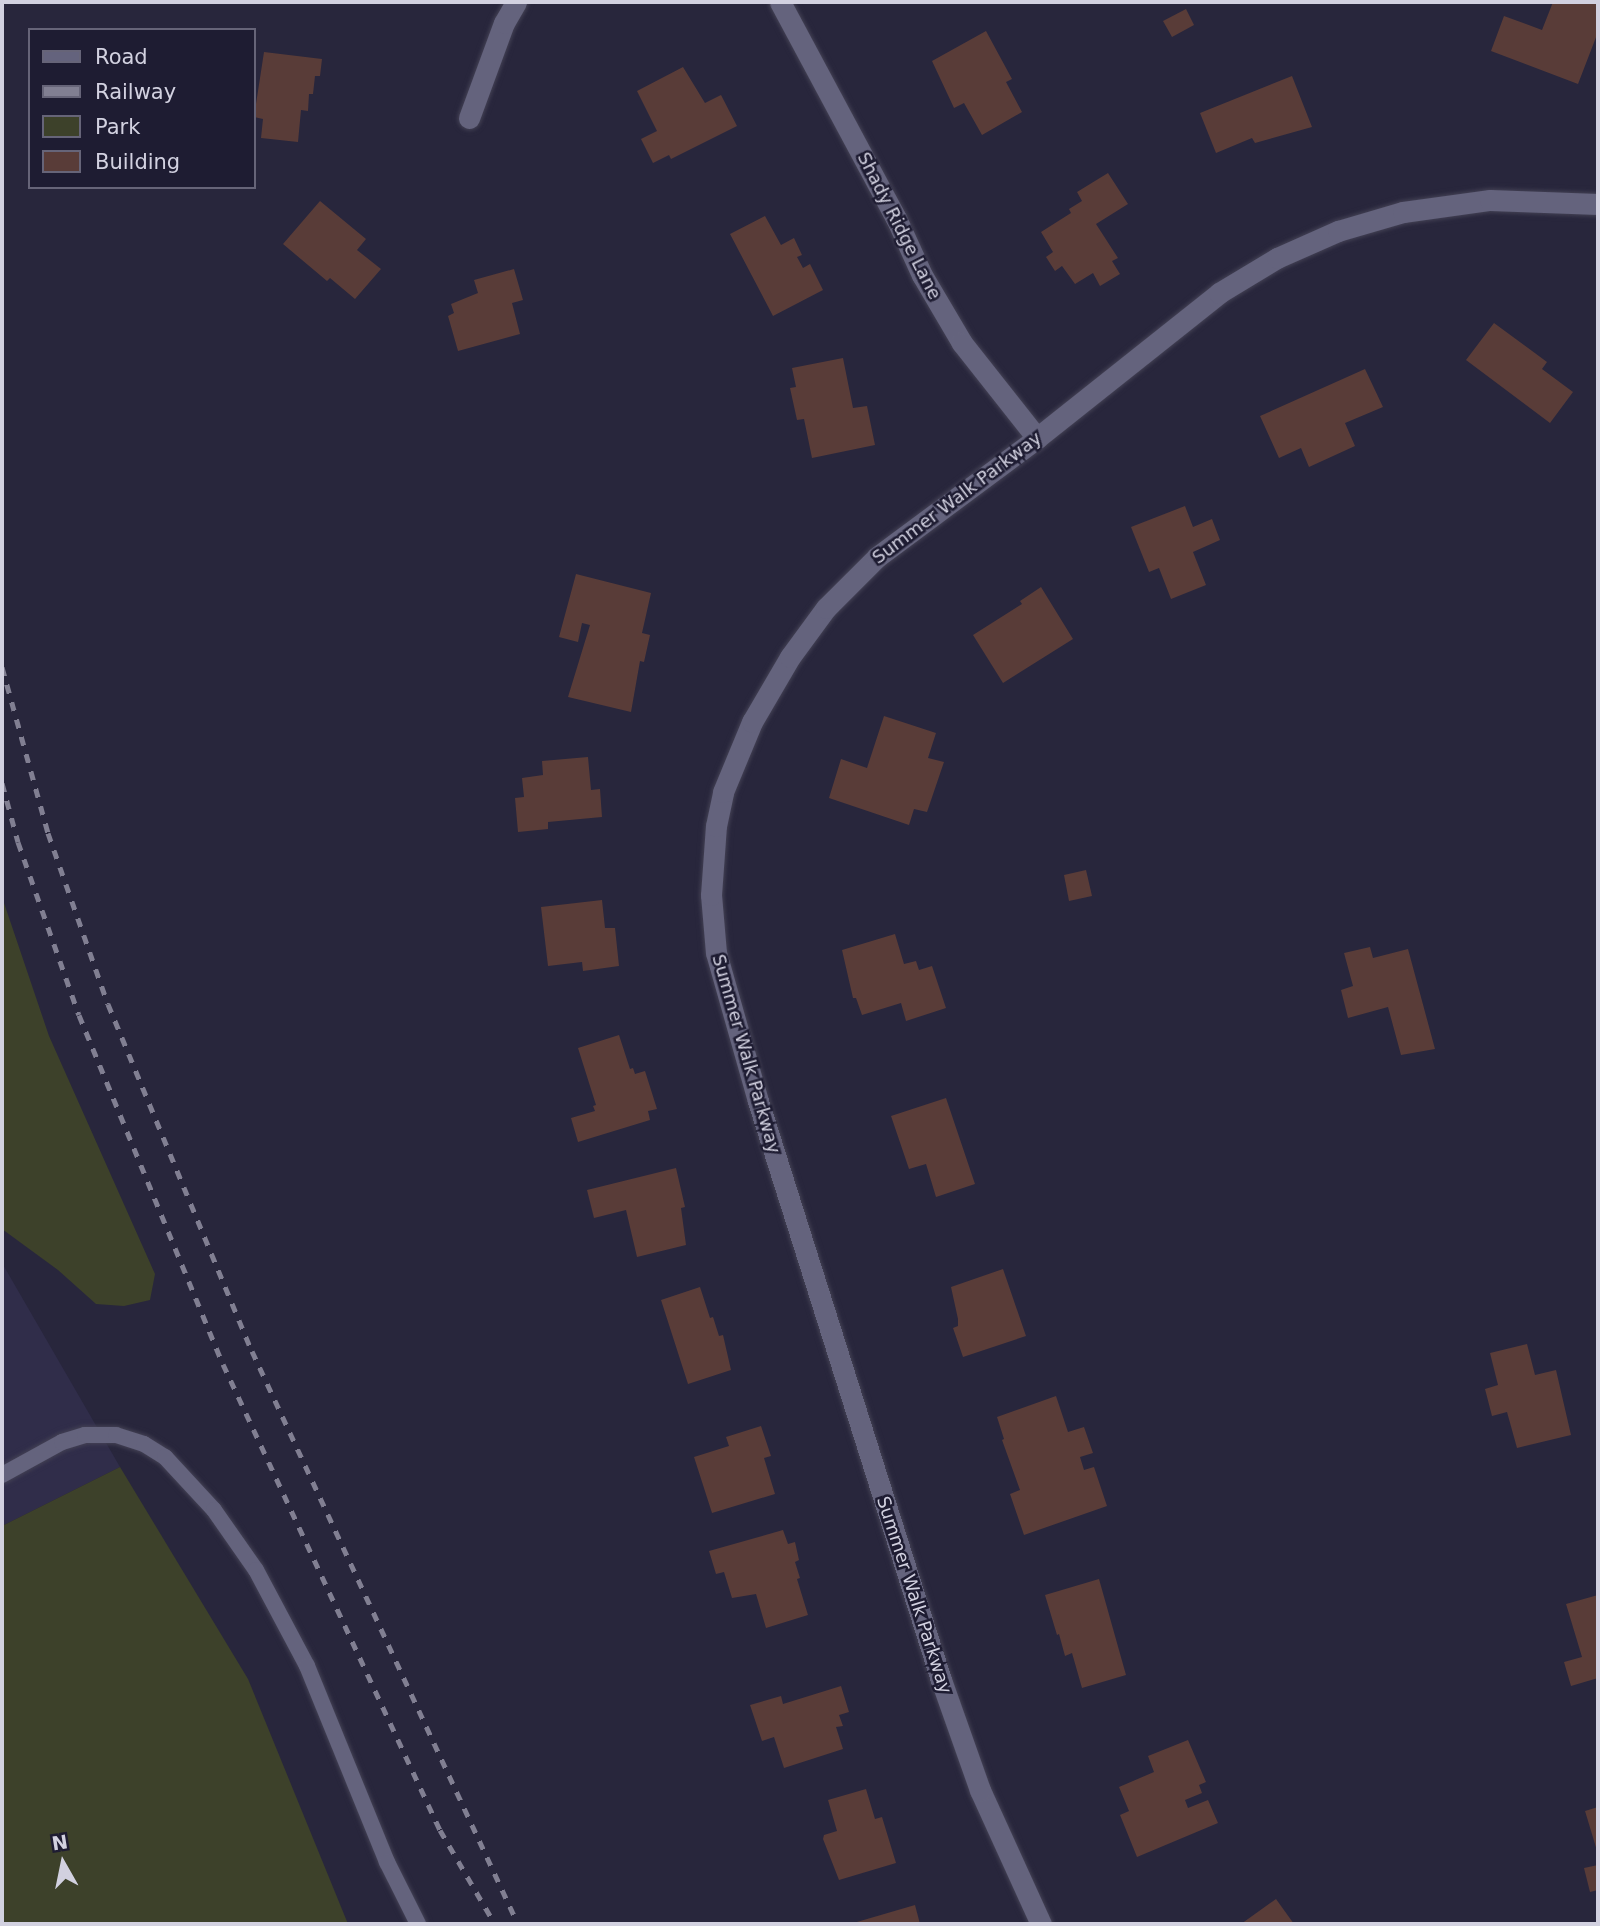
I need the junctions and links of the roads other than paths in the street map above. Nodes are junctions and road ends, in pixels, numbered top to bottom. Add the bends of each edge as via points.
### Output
1 (516, 2) edge
2 (780, 2) edge
3 (469, 118) dead end
4 (1598, 204) edge
5 (1037, 438) junction
6 (2, 1475) edge
7 (418, 1924) edge
8 (1041, 1924) edge

1 - 3 street
2 - 5 street, Shady Ridge Lane via 955,332
4 - 5 street, Summer Walk Parkway via 1490,200 1403,212 1338,231 1277,258 1219,293
5 - 8 street, Summer Walk Parkway via 877,557 825,608 790,657 752,722 723,792 711,895 716,953 758,1101 941,1680 980,1790
6 - 7 lane via 62,1442 85,1435 116,1435 165,1457 214,1510 256,1570 307,1666 387,1862

